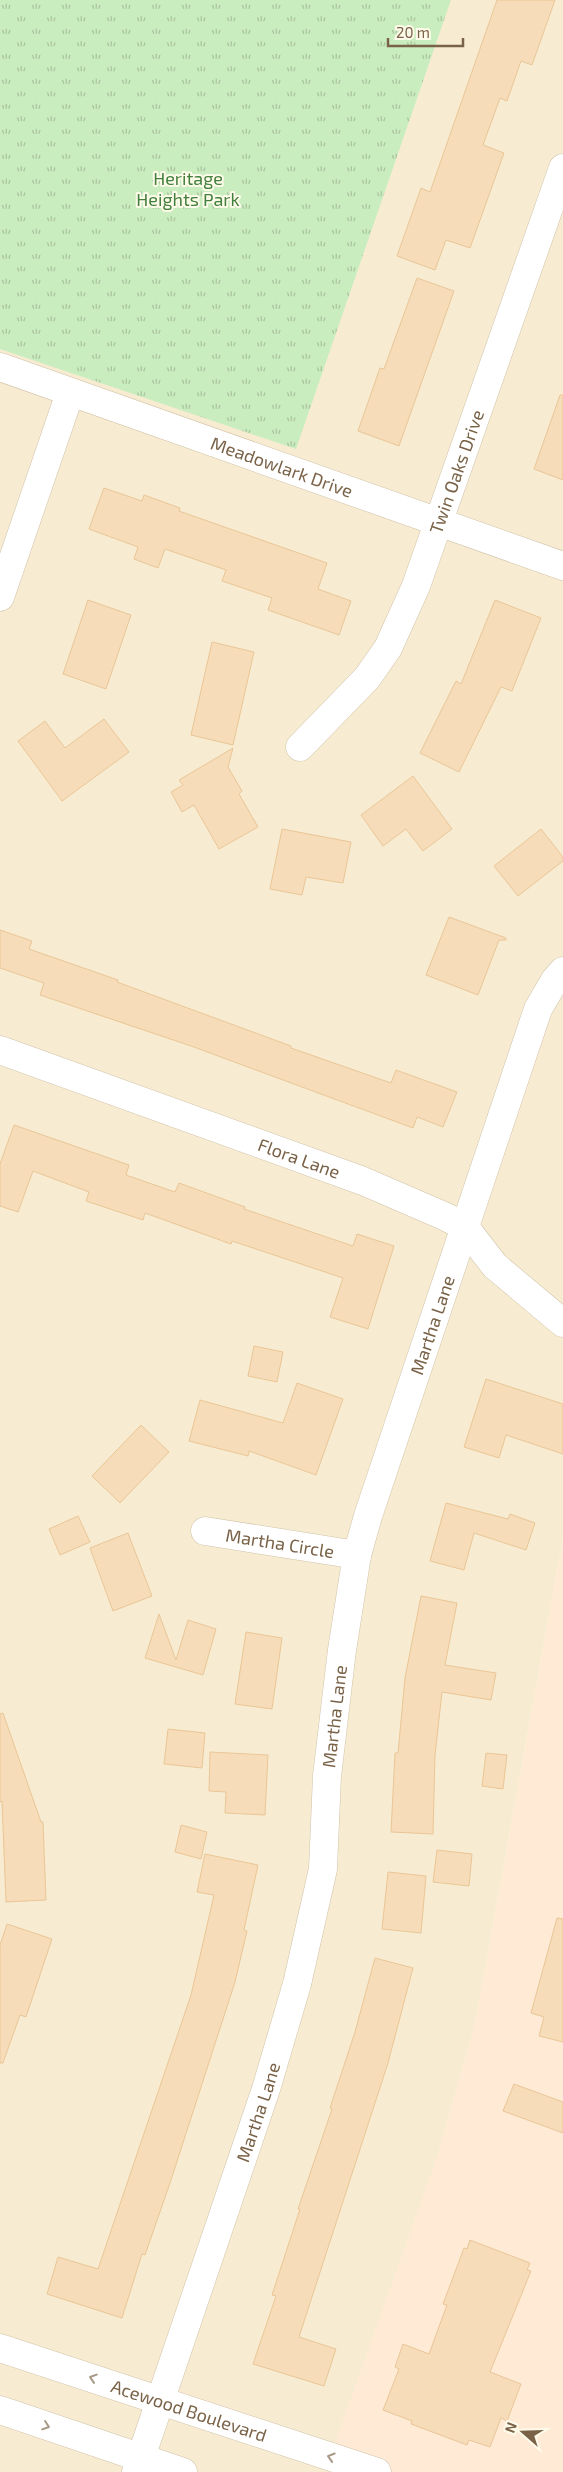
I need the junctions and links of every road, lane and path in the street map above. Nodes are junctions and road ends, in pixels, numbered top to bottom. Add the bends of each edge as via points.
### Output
1 (563, 168) edge
2 (0, 367) edge
3 (70, 393) junction
4 (438, 522) junction
5 (563, 566) edge
6 (0, 597) edge
7 (300, 747) dead end
8 (563, 971) edge
9 (0, 1050) edge
10 (464, 1226) junction
11 (563, 1323) edge
12 (204, 1531) dead end
13 (357, 1555) junction
14 (0, 2348) edge
15 (161, 2400) junction
16 (0, 2410) edge
17 (138, 2465) edge
18 (183, 2472) edge
19 (377, 2472) edge

1 - 4 street, Twin Oaks Drive
2 - 3 street, Meadowlark Drive
3 - 4 street, Meadowlark Drive
3 - 6 street
4 - 5 street, Meadowlark Drive
4 - 7 street, Twin Oaks Drive via 416,586 388,648 367,678
8 - 10 street, Martha Lane via 538,1009
9 - 10 street, Flora Lane via 363,1182
10 - 11 street, Flora Lane via 495,1266
10 - 13 street, Martha Lane
12 - 13 street, Martha Circle
13 - 15 street, Martha Lane via 327,1776 324,1869 297,1984 266,2089
15 -> 14 street, Acewood Boulevard
15 - 17 street, Martha Lane
19 -> 15 street, Acewood Boulevard
16 -> 17 street
17 - 18 street

